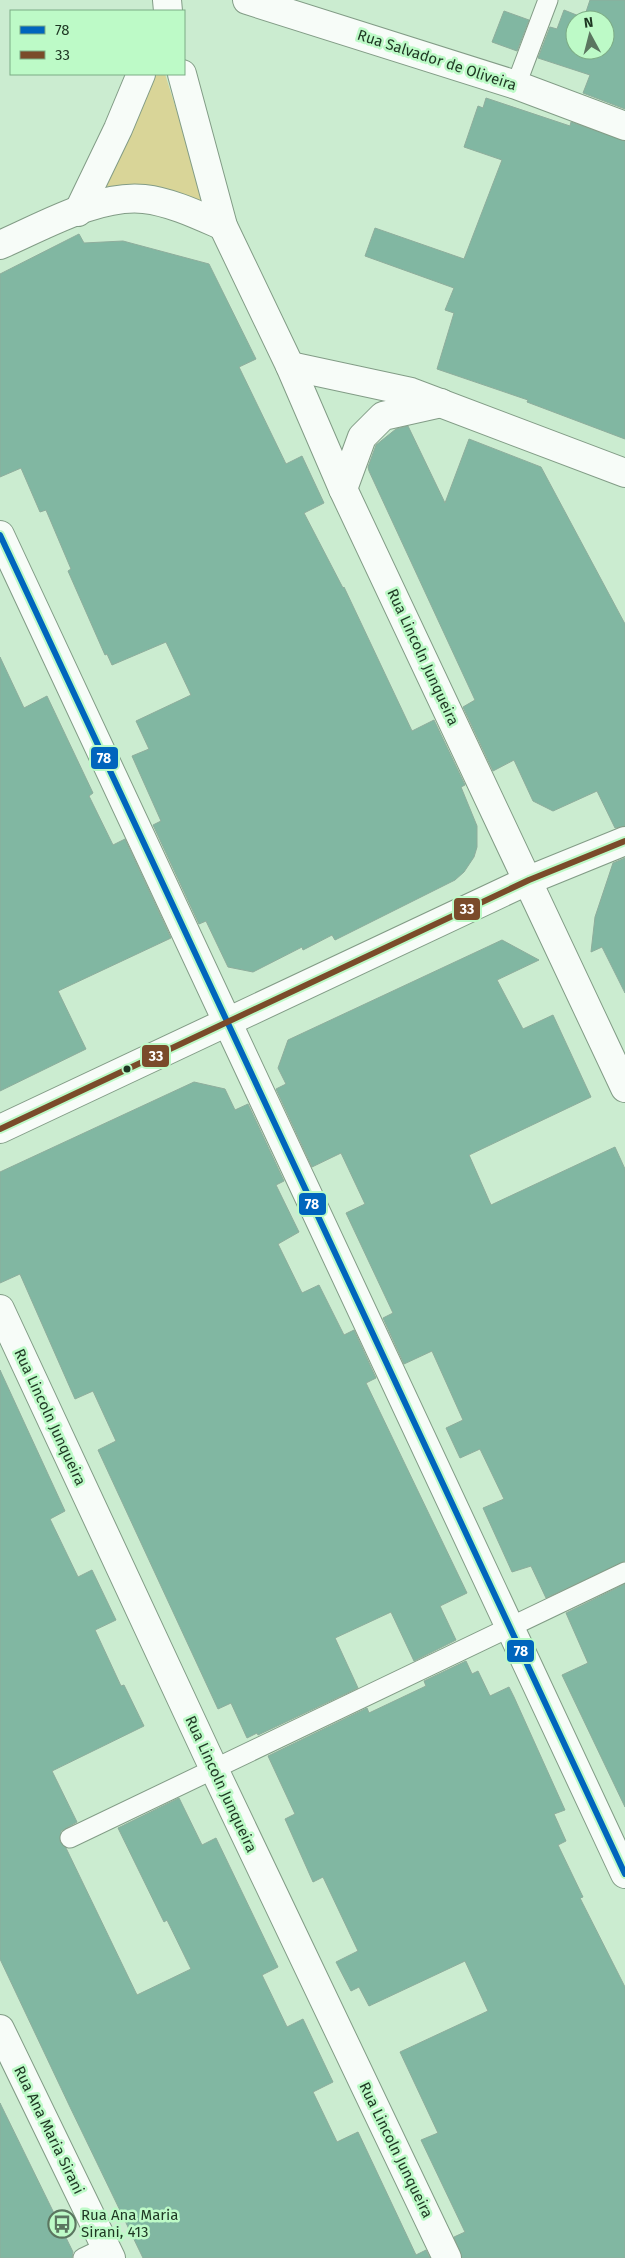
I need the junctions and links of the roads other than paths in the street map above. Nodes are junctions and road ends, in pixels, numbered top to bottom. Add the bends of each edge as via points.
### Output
1 (247, 0) edge
2 (548, 0) edge
3 (141, 75) edge
4 (182, 75) edge
5 (516, 85) junction
6 (625, 126) edge
7 (78, 212) junction
8 (220, 213) junction
9 (0, 245) edge
10 (290, 366) junction
11 (441, 403) junction
12 (625, 473) edge
13 (343, 489) junction
14 (0, 535) edge
15 (625, 840) edge
16 (529, 880) junction
17 (227, 1023) junction
18 (625, 1088) edge
19 (0, 1130) edge
20 (0, 1309) edge
21 (625, 1572) edge
22 (509, 1627) junction
23 (214, 1769) junction
24 (70, 1838) dead end
25 (625, 1874) edge
26 (0, 2029) edge
27 (100, 2254) edge
28 (447, 2258) edge

1 - 5 street, Rua Salvador de Oliveira
2 - 5 lane
3 - 7 street
4 - 8 street, Rua Lincoln Junqueira
5 - 6 street, Rua Salvador de Oliveira
7 - 8 street via 111,200 144,199 189,210
7 - 9 street
8 - 10 street, Rua Lincoln Junqueira
10 - 11 street via 411,392
10 - 13 street, Rua Lincoln Junqueira
11 - 12 street
11 - 13 street via 383,416 362,437
13 - 16 street, Rua Lincoln Junqueira
14 - 17 street
15 - 16 street
16 - 17 street
16 - 18 street, Rua Lincoln Junqueira
17 - 19 street
17 - 22 street
20 - 23 street, Rua Lincoln Junqueira
21 - 22 lane
22 - 23 lane
22 - 25 street
23 - 24 lane
23 - 28 street, Rua Lincoln Junqueira
26 - 27 street, Rua Ana Maria Sirani

